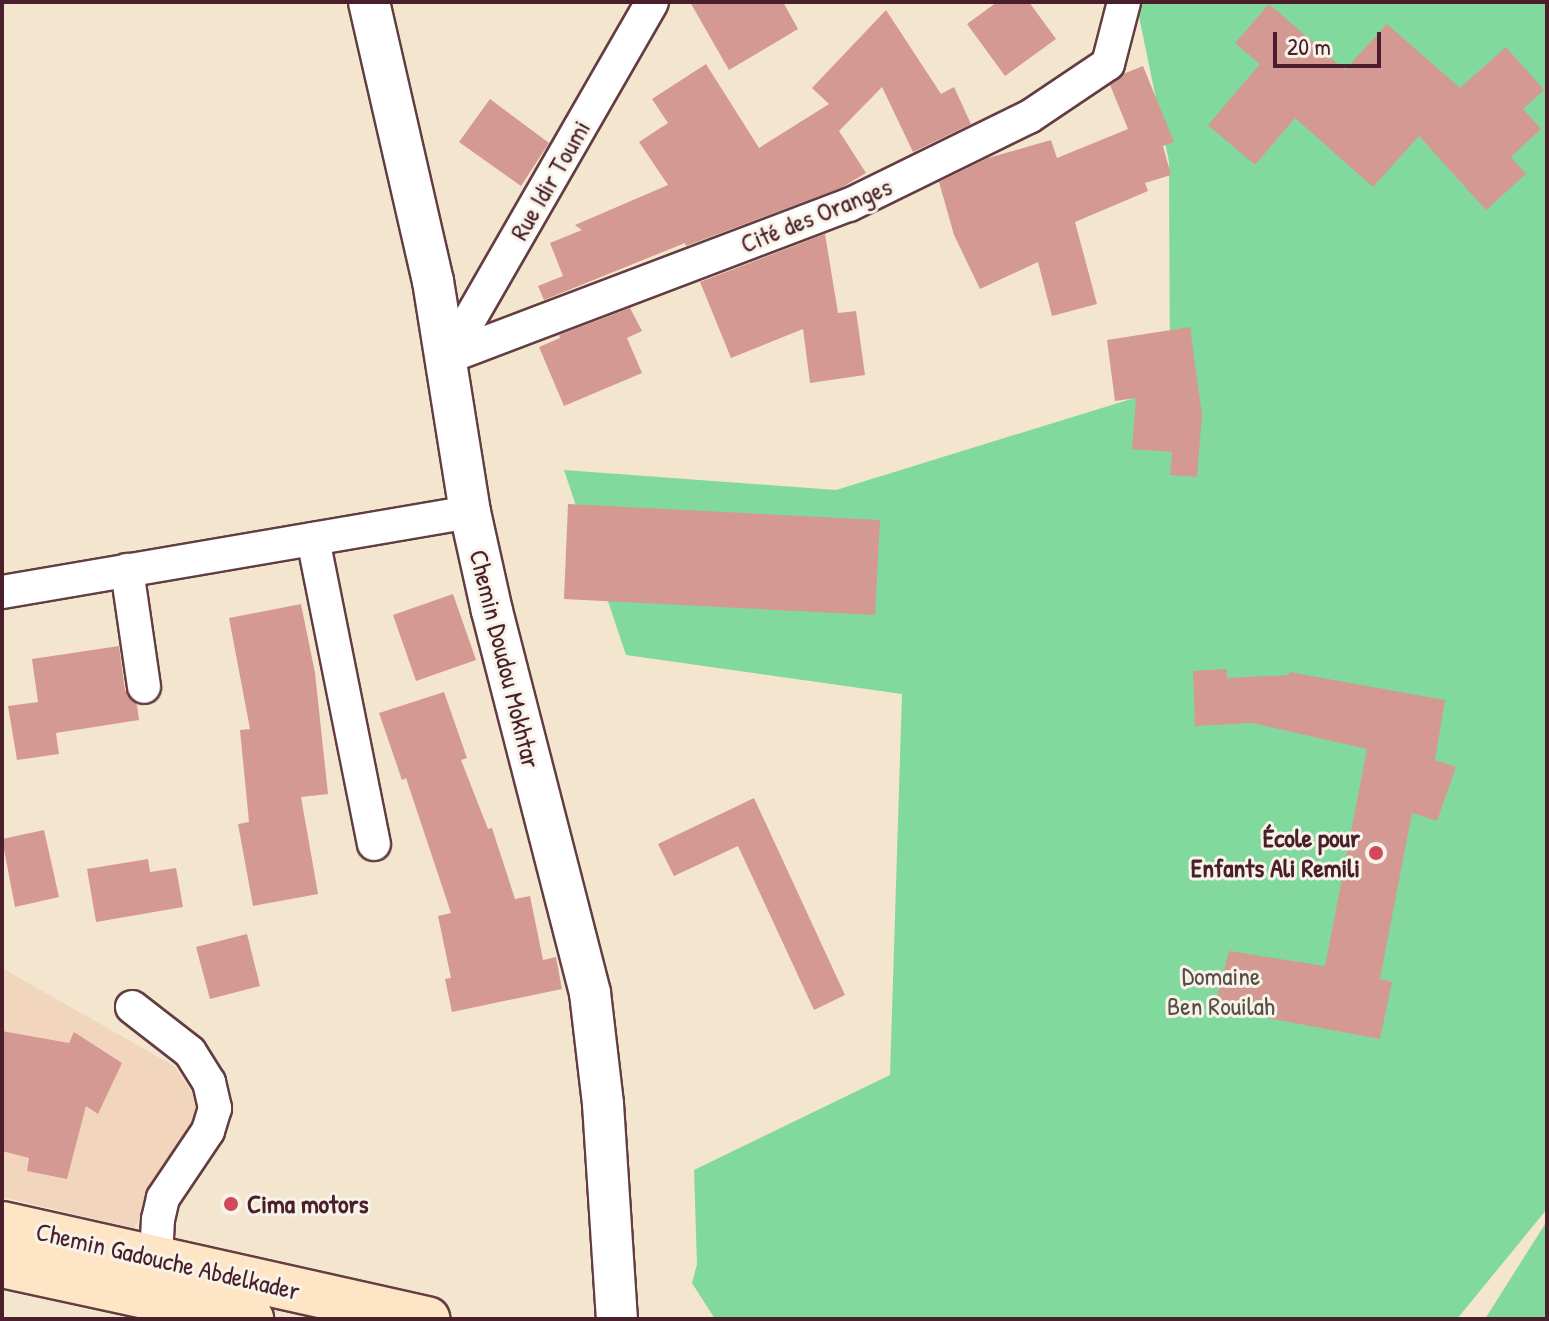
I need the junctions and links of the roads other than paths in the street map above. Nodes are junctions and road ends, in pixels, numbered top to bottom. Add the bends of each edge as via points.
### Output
1 (369, 2) edge
2 (652, 2) edge
3 (1124, 2) edge
4 (448, 357) junction
5 (470, 512) junction
6 (313, 539) junction
7 (127, 570) junction
8 (2, 592) edge
9 (144, 687) dead end
10 (374, 844) dead end
11 (132, 1007) dead end
12 (2, 1224) edge
13 (156, 1259) junction
14 (2, 1265) edge
15 (251, 1319) edge
16 (428, 1319) edge
17 (617, 1319) edge

1 - 4 street, Chemin Doudou Mokhtar
2 - 4 street, Rue Idir Toumi
3 - 4 street, Cité des Oranges via 1108,64 1029,117 849,205
4 - 5 street, Chemin Doudou Mokhtar
5 - 6 street
5 - 17 street, Chemin Doudou Mokhtar via 590,993
6 - 7 street
6 - 10 street
7 - 8 street
7 - 9 street
11 - 13 street via 190,1052 209,1082 215,1108 208,1131 163,1198
12 - 13 main road, Chemin Gadouche Abdelkader
13 - 16 main road, Chemin Gadouche Abdelkader
14 - 15 main road, Chemin Gadouche Abdelkader

